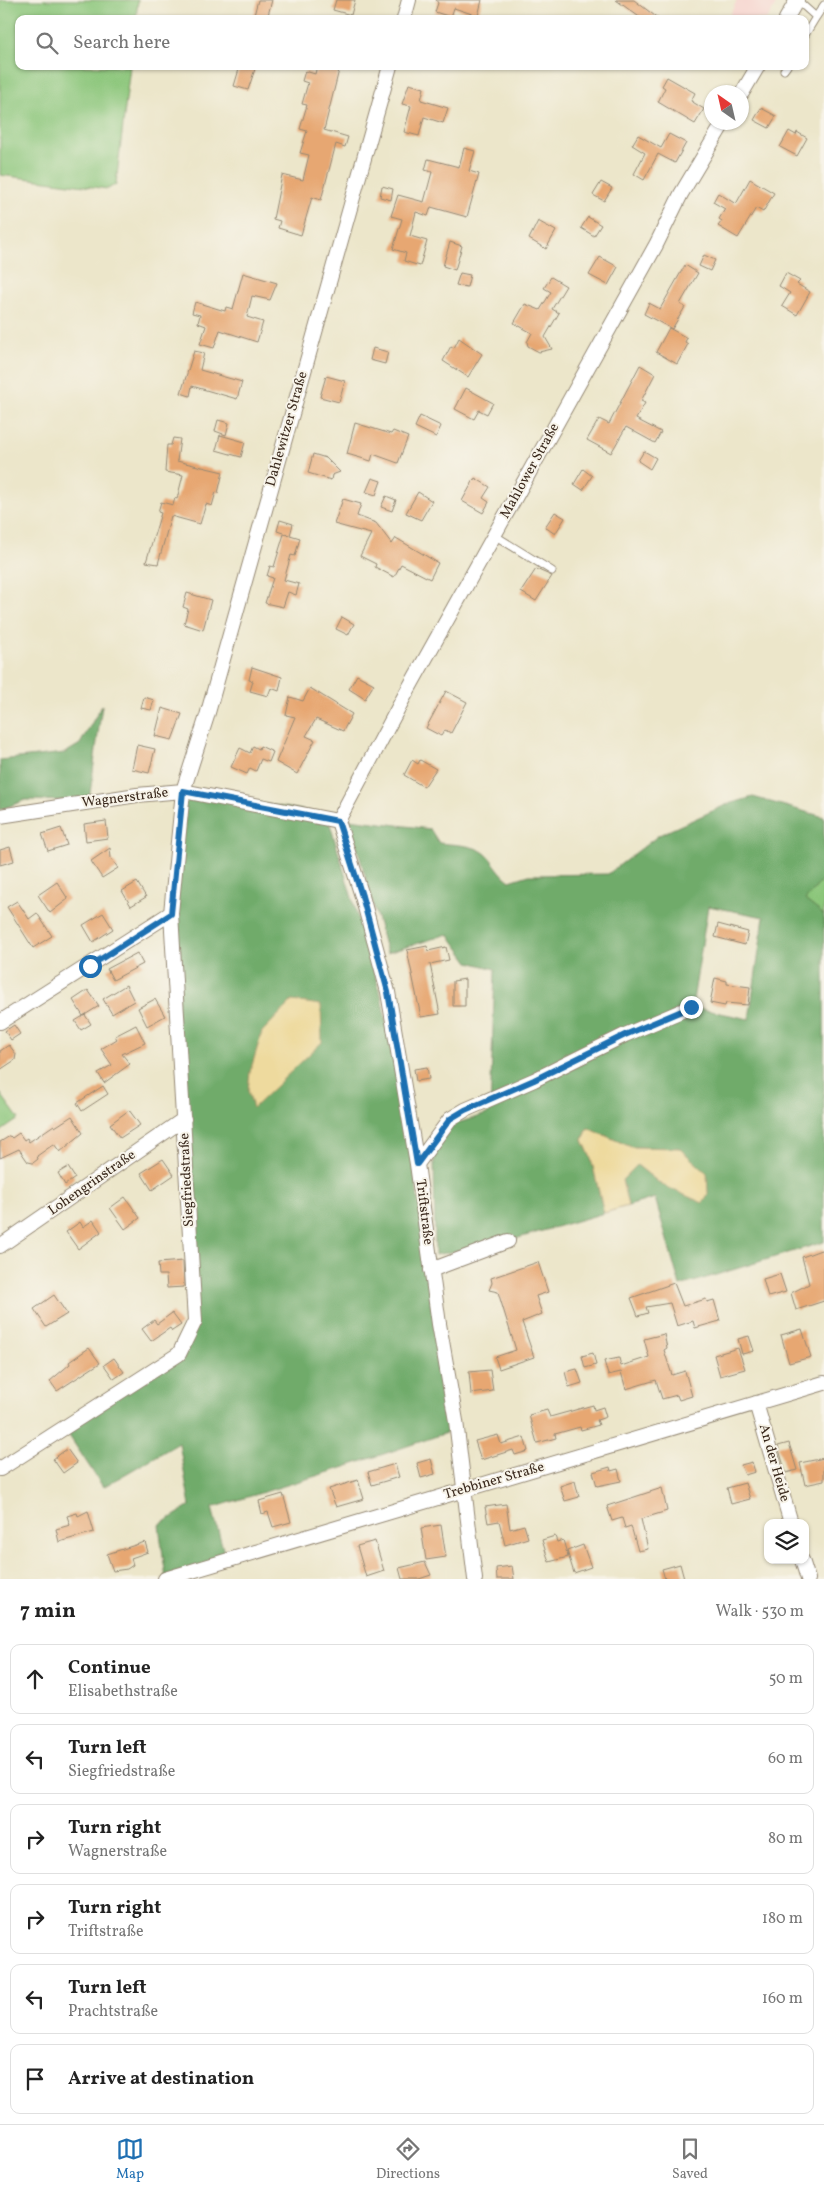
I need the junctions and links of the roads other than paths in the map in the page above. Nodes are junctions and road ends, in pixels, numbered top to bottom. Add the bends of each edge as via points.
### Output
1 (409, 0) edge
2 (797, 0) edge
3 (824, 5) edge
4 (405, 15) edge
5 (788, 15) edge
6 (816, 18) junction
7 (809, 29) edge
8 (389, 70) edge
9 (756, 70) edge
10 (747, 85) edge
11 (719, 130) edge
12 (494, 535) junction
13 (552, 571) dead end
14 (183, 791) junction
15 (0, 816) edge
16 (338, 821) junction
17 (171, 914) junction
18 (691, 1007) dead end
19 (0, 1022) edge
20 (184, 1119) junction
21 (417, 1164) junction
22 (508, 1241) dead end
23 (0, 1246) edge
24 (431, 1270) junction
25 (824, 1383) edge
26 (756, 1403) junction
27 (0, 1469) edge
28 (464, 1490) junction
29 (791, 1519) edge
30 (803, 1564) edge
31 (165, 1579) edge
32 (475, 1579) edge
33 (808, 1579) edge

1 - 4 street
2 - 5 street
2 - 6 lane
3 - 6 lane
6 - 7 lane
8 - 14 street, Dahlewitzer Straße
9 - 10 street
11 - 12 street, Mahlower Straße
12 - 13 lane
12 - 16 street, Mahlower Straße
14 - 15 street, Wagnerstraße
14 - 16 street, Wagnerstraße
14 - 17 street, Siegfriedstraße
16 - 21 street, Triftstraße via 388,992
17 - 19 street
17 - 20 street, Siegfriedstraße
18 - 21 street via 465,1110 450,1119
20 - 23 street, Lohengrinstraße
20 - 27 street, Siegfriedstraße via 195,1321 179,1354
21 - 24 street, Triftstraße
22 - 24 street
24 - 28 street, Triftstraße
25 - 26 street, Trebbiner Straße
26 - 28 street, Trebbiner Straße
26 - 29 street, An der Heide
28 - 31 street, Trebbiner Straße
28 - 32 street, Triftstraße
30 - 33 street

